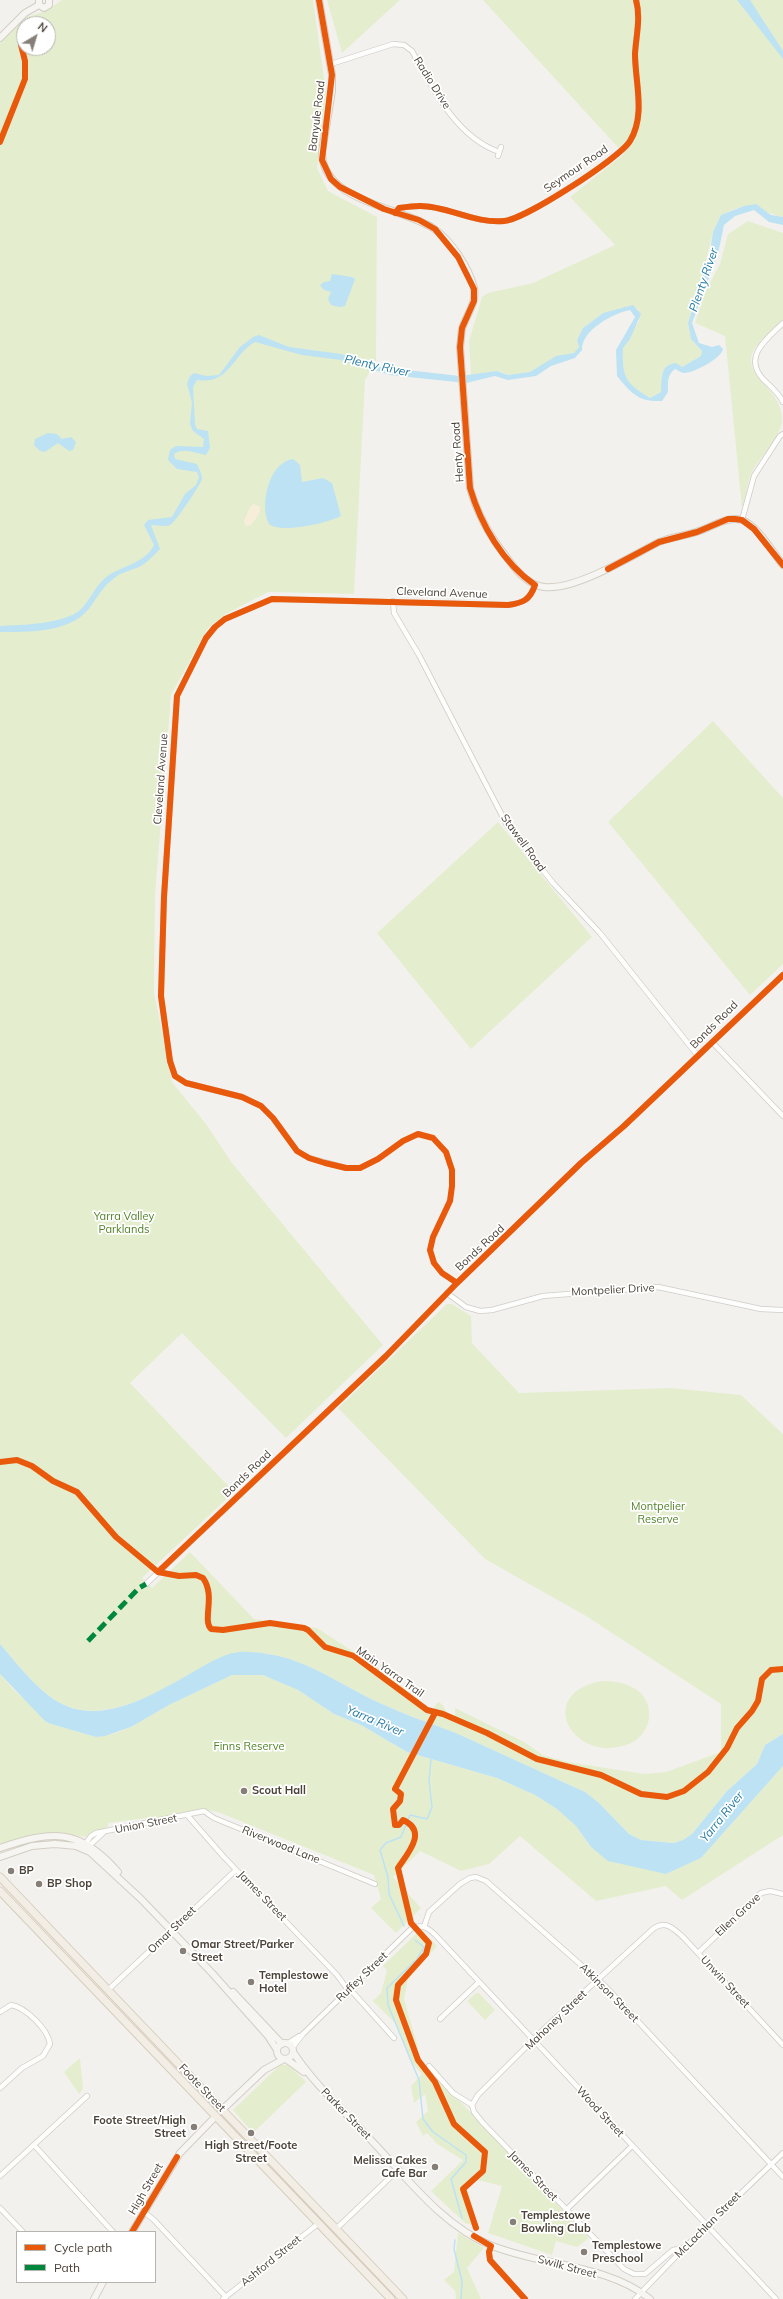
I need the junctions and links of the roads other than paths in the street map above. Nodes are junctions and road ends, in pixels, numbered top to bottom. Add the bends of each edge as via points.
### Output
1 (49, 0) edge
2 (319, 0) edge
3 (636, 0) edge
4 (39, 3) edge
5 (0, 38) edge
6 (331, 64) junction
7 (499, 151) dead end
8 (395, 213) junction
9 (783, 323) edge
10 (464, 392) joint
11 (783, 402) edge
12 (783, 434) edge
13 (742, 520) junction
14 (783, 565) edge
15 (535, 585) junction
16 (393, 601) junction
17 (783, 975) edge
18 (712, 1042) junction
19 (698, 1056) junction
20 (783, 1116) edge
21 (346, 1168) dead end
22 (447, 1293) junction
23 (783, 1310) edge
24 (146, 1584) dead end
25 (188, 1816) junction
26 (87, 1846) junction
27 (0, 1848) edge
28 (0, 1857) edge
29 (236, 1870) junction
30 (0, 1877) edge
31 (375, 1884) dead end
32 (1, 1892) edge
33 (783, 1894) edge
34 (663, 1924) joint
35 (424, 1927) junction
36 (171, 1930) junction
37 (698, 1953) junction
38 (212, 1973) junction
39 (598, 1980) junction
40 (479, 1982) junction
41 (349, 1988) junction
42 (108, 1990) junction
43 (0, 2012) edge
44 (440, 2019) dead end
45 (303, 2034) junction
46 (394, 2038) dead end
47 (534, 2040) junction
48 (285, 2044) junction
49 (783, 2044) edge
50 (293, 2050) junction
51 (277, 2051) junction
52 (285, 2059) junction
53 (429, 2066) dead end
54 (264, 2070) junction
55 (313, 2079) junction
56 (0, 2088) edge
57 (87, 2096) dead end
58 (472, 2105) junction
59 (223, 2109) junction
60 (216, 2116) junction
61 (34, 2145) junction
62 (632, 2146) junction
63 (783, 2153) edge
64 (771, 2164) junction
65 (399, 2168) junction
66 (0, 2176) edge
67 (783, 2177) edge
68 (0, 2208) edge
69 (566, 2210) junction
70 (144, 2212) junction
71 (319, 2223) junction
72 (707, 2225) junction
73 (337, 2228) junction
74 (21, 2231) edge
75 (112, 2231) edge
76 (133, 2231) edge
77 (491, 2246) junction
78 (684, 2248) junction
79 (102, 2283) edge
80 (641, 2292) junction
81 (398, 2293) junction
82 (225, 2298) edge
83 (94, 2299) edge
84 (391, 2299) edge
85 (403, 2299) edge
86 (525, 2299) edge
87 (635, 2299) edge
88 (650, 2299) edge
89 (776, 2299) edge

1 - 4 main road via 50,4 46,8
2 - 6 main road, Banyule Road
3 - 8 street, Seymour Road via 638,22 635,55 638,102 636,125 630,142 563,192 505,222 421,206 399,208
4 - 5 main road
6 - 7 street, Radio Drive via 393,44 404,45 412,51 448,110 466,133 475,141
6 - 8 main road, Banyule Road via 332,91 322,160 331,179 340,187
8 - 10 main road, Banyule Road via 419,220 435,229 450,246 468,274 474,289 474,301 462,328 460,347
9 - 11 street via 756,353 756,364 761,377
10 - 15 main road, Henty Road via 470,488 476,507 499,548 523,576
12 - 13 street via 755,472
13 - 14 main road via 754,529
13 - 15 main road via 728,519 697,532 659,542 608,569 560,586
15 - 16 street, Cleveland Avenue via 528,599 508,605
16 - 19 street, Stawell Road via 394,613 419,655 507,825 554,883 600,933
16 - 21 street, Cleveland Avenue via 264,601 215,627 206,638 177,696 164,897 161,996 170,1061 175,1076 186,1083 242,1097 261,1106 297,1150 309,1158
17 - 18 street, Bonds Road
18 - 19 street, Bonds Road
18 - 20 street
19 - 22 street, Bonds Road
22 - 23 street, Montpelier Drive via 466,1307 480,1311 543,1296 658,1287 761,1309
22 - 24 street, Bonds Road via 386,1356
25 - 26 street, Union Street via 104,1832
25 - 29 street, James Street
25 - 31 street, Riverwood Lane via 204,1811 214,1818
26 - 27 main road via 65,1835 49,1835
26 - 28 main road via 44,1844
26 - 36 main road
29 - 36 street, Omar Street
29 - 41 street, James Street
30 - 42 main road, Foote Street
32 - 60 main road, Foote Street
33 - 37 street, Ellen Grove via 770,1891 761,1893
34 - 37 street, Unwin Street via 675,1930
34 - 39 street, Mahoney Street via 654,1928
35 - 39 street, Atkinson Street via 429,1912 460,1884 470,1878 481,1878 498,1890
35 - 40 street, Wood Street via 441,1941
35 - 41 street, Ruffey Street via 411,1929
36 - 38 main road
36 - 42 street, Omar Street
37 - 49 street, Unwin Street
38 - 48 main road
38 - 51 main road via 268,2036
39 - 47 street, Mahoney Street
39 - 64 street, Atkinson Street
40 - 44 street
40 - 47 street, Wood Street
41 - 45 street, Ruffey Street
41 - 46 street, James Street
42 - 59 main road, Foote Street
43 - 56 street via 11,2005 19,2007 34,2020 50,2044 46,2052 22,2068
45 - 48 street, Ruffey Street
45 - 50 street, Ruffey Street
47 - 58 street, Mahoney Street via 478,2095
47 - 62 street, Wood Street
48 - 50 main road, Parker Street
48 - 51 main road, High Street
50 - 52 main road, High Street via 290,2057
50 - 55 main road, Parker Street
51 - 52 main road, Parker Street
51 - 54 main road, High Street
52 - 54 main road, High Street
52 - 55 main road, Parker Street
53 - 58 street, James Street via 453,2093
54 - 59 main road, High Street
55 - 65 main road, Parker Street
57 - 61 street
58 - 69 street, James Street via 480,2120
59 - 60 main road, High Street
59 - 73 main road, Foote Street
60 - 70 main road, High Street via 180,2153
60 - 71 main road, Foote Street
61 - 66 street
61 - 75 street
62 - 69 street
62 - 72 street, Wood Street
63 - 64 street, McLachlan Street
64 - 67 street, Atkinson Street
64 - 72 street, McLachlan Street
65 - 73 street
65 - 77 main road, Parker Street via 452,2222
68 - 74 street
69 - 78 street, James Street via 619,2265 632,2274 645,2274 673,2250
70 - 76 main road, High Street
70 - 82 street
71 - 82 street, Ashford Street
71 - 84 main road, Foote Street
72 - 78 street, McLachlan Street
72 - 89 street, Wood Street
73 - 81 main road, Foote Street
77 - 80 main road, Swilk Street via 608,2277
77 - 86 street via 490,2260
78 - 80 street, McLachlan Street
79 - 83 main road
80 - 87 street, McLachlan Street
80 - 88 main road
81 - 84 street
81 - 85 main road, Foote Street

